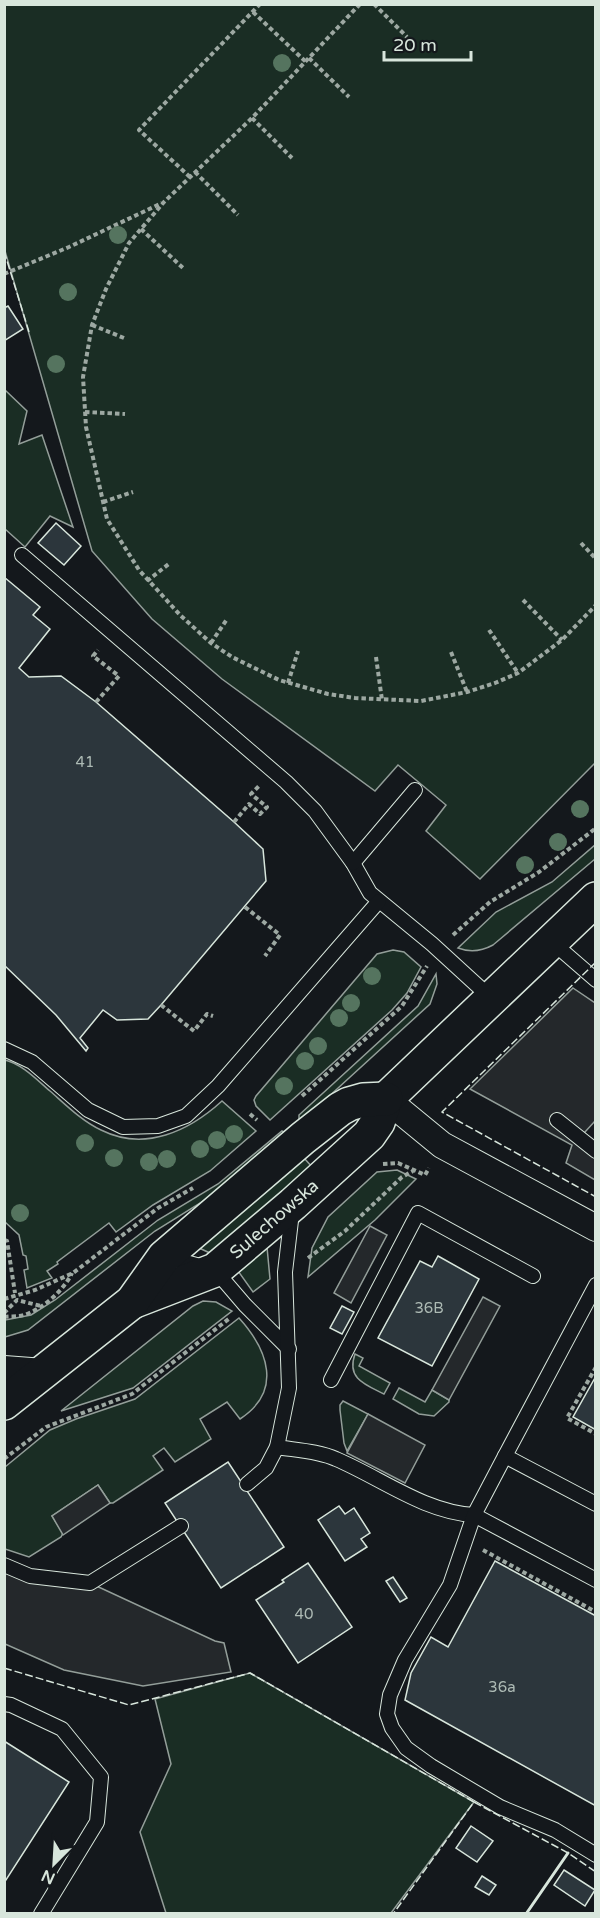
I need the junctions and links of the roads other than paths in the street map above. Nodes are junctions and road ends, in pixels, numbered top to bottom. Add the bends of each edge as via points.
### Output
1 (22, 555) dead end
2 (415, 790) dead end
3 (353, 863) junction
4 (596, 899) edge
5 (379, 901) junction
6 (551, 941) junction
7 (596, 980) edge
8 (491, 998) junction
9 (4, 1049) edge
10 (386, 1099) junction
11 (557, 1120) dead end
12 (596, 1151) edge
13 (293, 1204) junction
14 (596, 1228) edge
15 (164, 1257) junction
16 (215, 1270) junction
17 (533, 1276) dead end
18 (595, 1289) edge
19 (132, 1302) junction
20 (289, 1349) junction
21 (4, 1369) edge
22 (44, 1372) junction
23 (331, 1380) dead end
24 (4, 1403) edge
25 (277, 1447) junction
26 (505, 1456) junction
27 (247, 1484) dead end
28 (596, 1504) edge
29 (474, 1515) junction
30 (182, 1526) dead end
31 (4, 1565) edge
32 (596, 1580) edge
33 (4, 1704) edge
34 (596, 1855) edge
35 (41, 1914) edge

1 - 3 lane via 286,782 315,811
2 - 3 lane
3 - 5 lane
4 - 6 street, Sulechowska
5 - 8 lane
5 - 9 lane via 218,1086 186,1116 158,1126 123,1127 88,1110 32,1062
6 - 7 lane
6 - 8 street, Sulechowska
8 - 10 street, Sulechowska
10 - 13 street, Sulechowska via 369,1135
10 - 14 street via 442,1145
10 - 15 street, Sulechowska via 363,1100 340,1109
11 - 12 lane
13 - 16 street, Sulechowska
13 - 20 lane via 285,1272
15 - 16 lane
15 - 19 street, Sulechowska
16 - 19 street, Sulechowska
16 - 20 lane
17 - 23 lane via 418,1213
18 - 26 lane
19 - 22 street, Sulechowska
20 - 25 lane via 289,1388
21 - 22 street
22 - 24 street, Sulechowska
25 - 27 lane via 266,1468
25 - 29 lane via 334,1457 412,1498
26 - 28 lane
26 - 29 lane
29 - 32 lane
29 - 34 lane via 450,1585 405,1660 390,1695 387,1714 392,1728 406,1748 431,1766 500,1807 555,1830
30 - 31 lane via 90,1583 30,1576
33 - 35 lane via 62,1729 101,1778 98,1822

